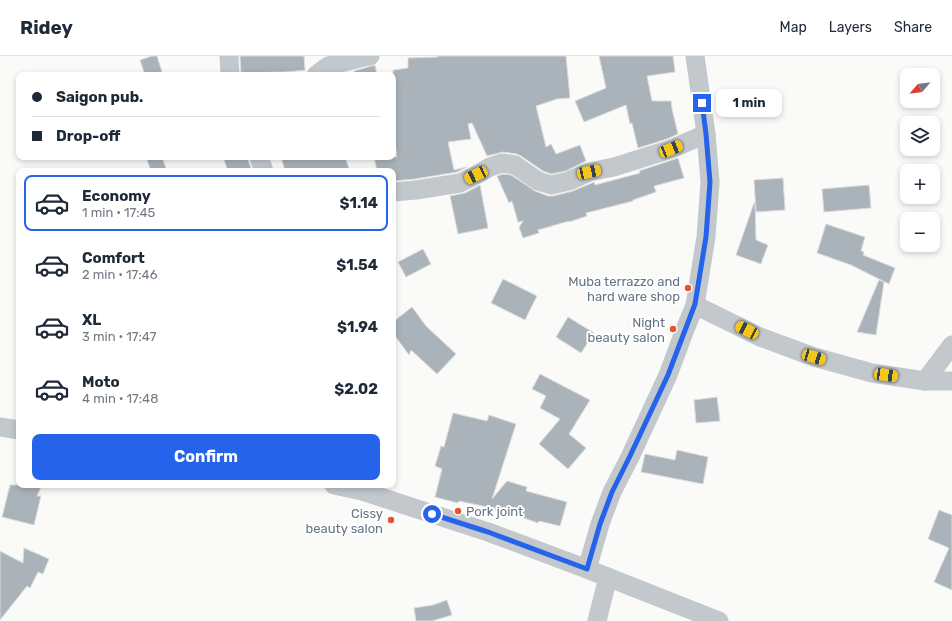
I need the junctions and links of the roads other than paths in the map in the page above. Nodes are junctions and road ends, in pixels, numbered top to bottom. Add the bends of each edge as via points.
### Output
1 (229, 56) edge
2 (370, 56) edge
3 (695, 56) edge
4 (230, 72) edge
5 (320, 72) edge
6 (706, 134) junction
7 (396, 192) edge
8 (695, 304) junction
9 (952, 345) edge
10 (925, 381) junction
11 (952, 381) edge
12 (0, 427) edge
13 (16, 430) edge
14 (351, 488) edge
15 (587, 569) junction
16 (608, 577) junction
17 (597, 621) edge
18 (719, 621) edge

1 - 4 street
2 - 5 street via 328,66
3 - 6 street
6 - 7 street via 671,149 551,185 538,181 515,165 502,163 460,183
6 - 8 street via 710,182 706,237
8 - 10 street via 760,337 814,357 872,373
8 - 15 street via 668,375 612,492
9 - 10 street
10 - 11 street
12 - 13 street
14 - 15 street via 488,532
15 - 16 street
16 - 17 street
16 - 18 street

